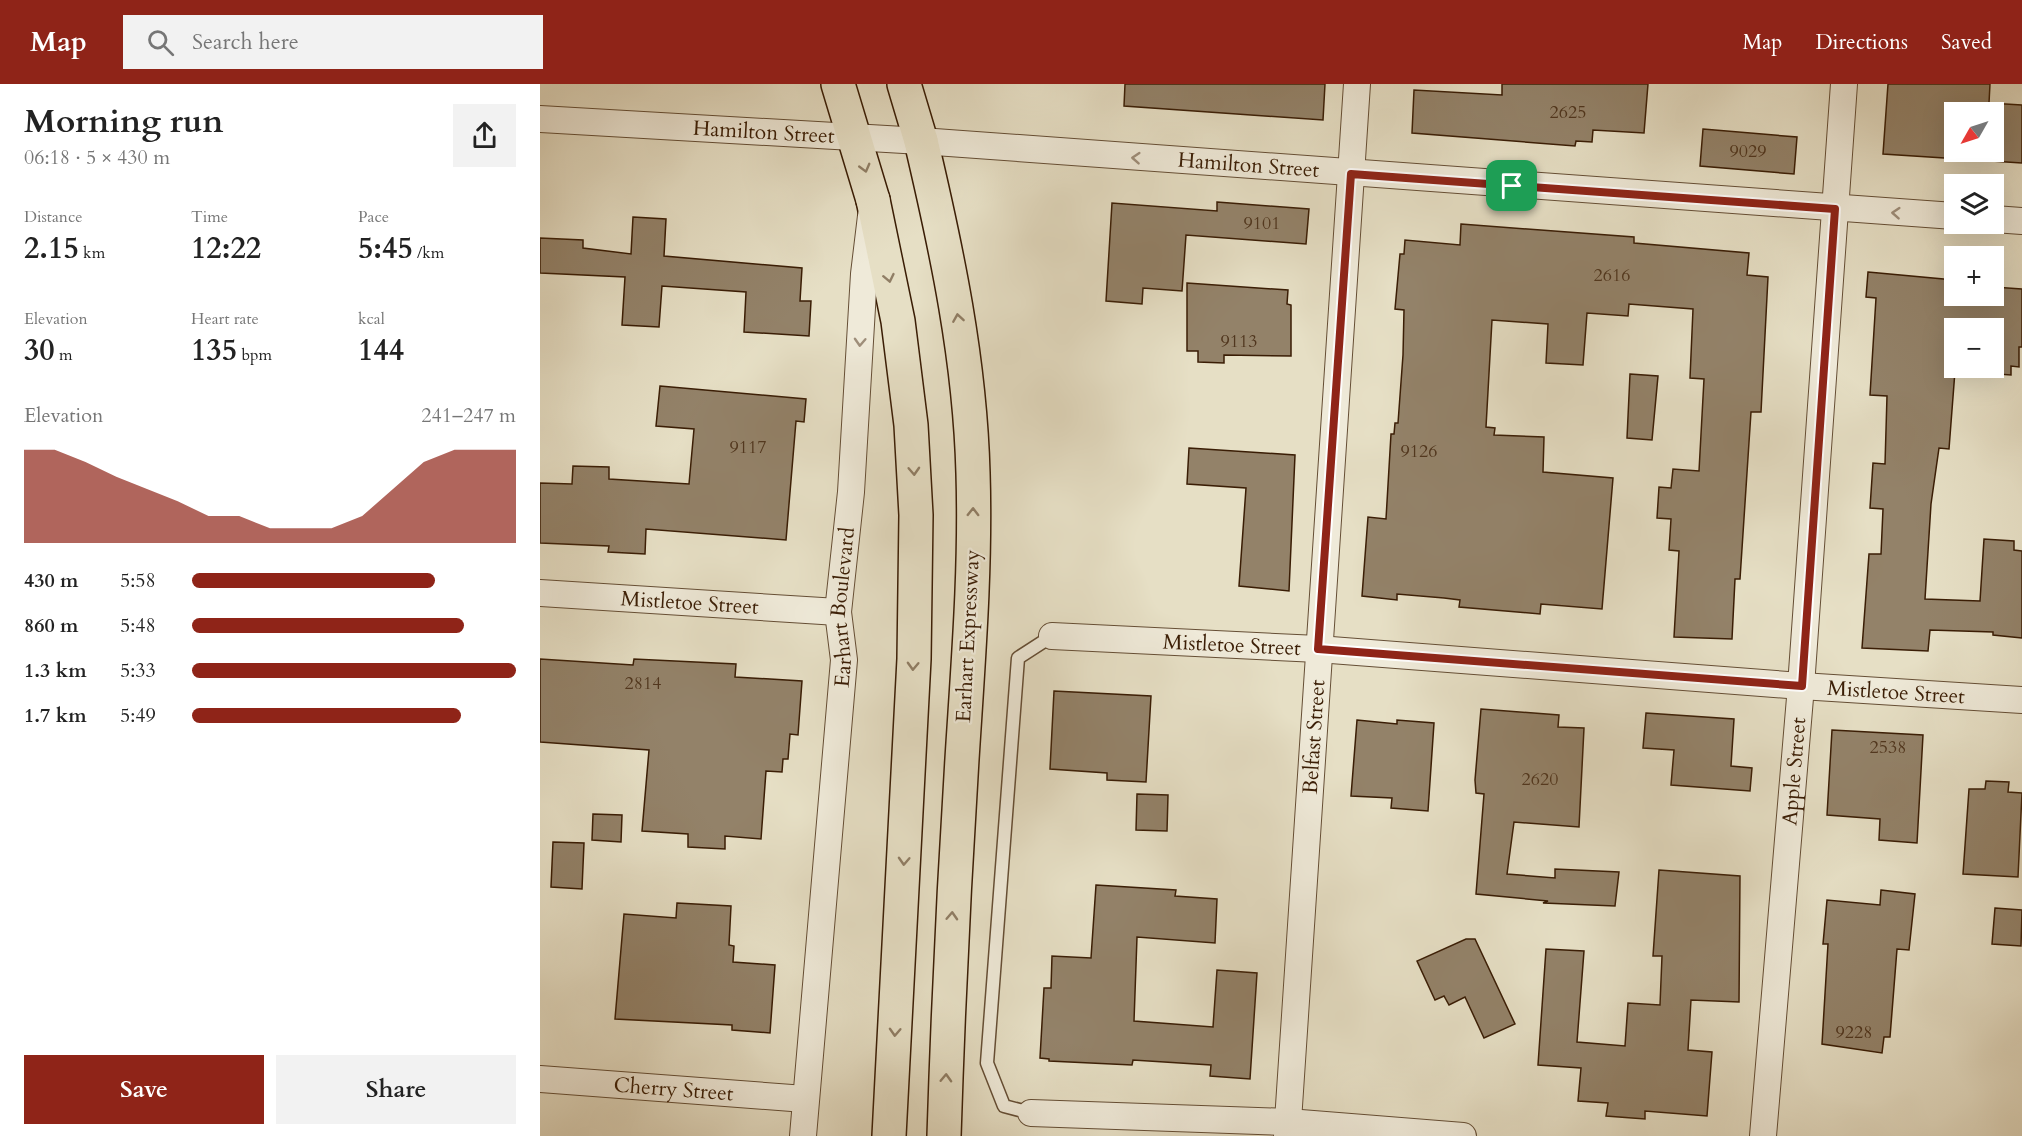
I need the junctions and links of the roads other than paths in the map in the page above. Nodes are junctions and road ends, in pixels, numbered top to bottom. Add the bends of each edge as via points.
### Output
1 (838, 84) edge
2 (904, 84) edge
3 (1357, 84) edge
4 (1844, 84) edge
5 (540, 119) edge
6 (856, 137) junction
7 (921, 141) junction
8 (1351, 174) junction
9 (873, 200) junction
10 (1835, 209) junction
11 (1944, 215) edge
12 (2004, 219) edge
13 (2022, 220) edge
14 (540, 593) edge
15 (838, 612) junction
16 (1052, 636) joint
17 (1318, 649) junction
18 (1802, 686) junction
19 (2022, 700) edge
20 (540, 1079) edge
21 (805, 1099) junction
22 (1031, 1113) joint
23 (1287, 1129) edge
24 (803, 1136) edge
25 (889, 1136) edge
26 (944, 1136) edge
27 (1462, 1136) edge
28 (1763, 1136) edge

1 - 6 main road, Earhart Boulevard
2 - 7 main road
3 - 8 street, Belfast Street
4 - 10 street, Apple Street
5 - 6 street, Hamilton Street
6 - 7 street, Hamilton Street
6 -> 9 main road, Earhart Boulevard
8 -> 7 street, Hamilton Street
26 -> 7 main road, Earhart Expressway via 949,975 972,591 973,473 965,356 947,251
8 - 10 street, Hamilton Street
8 - 17 street, Belfast Street
9 -> 15 street, Earhart Boulevard
9 -> 25 main road via 898,321 911,425 916,515 914,659
11 -> 10 street, Hamilton Street
10 - 18 street, Apple Street
12 - 13 street
14 - 15 street, Mistletoe Street
15 - 21 street, Earhart Boulevard via 844,660
16 - 17 street, Mistletoe Street
16 - 22 lane via 1018,658 987,1063 1004,1106
17 - 18 street, Mistletoe Street
17 - 23 street, Belfast Street
18 - 19 street, Mistletoe Street
18 - 28 street, Apple Street
20 - 21 street, Cherry Street
21 - 24 street, Earhart Boulevard
22 - 23 street
23 - 27 street

